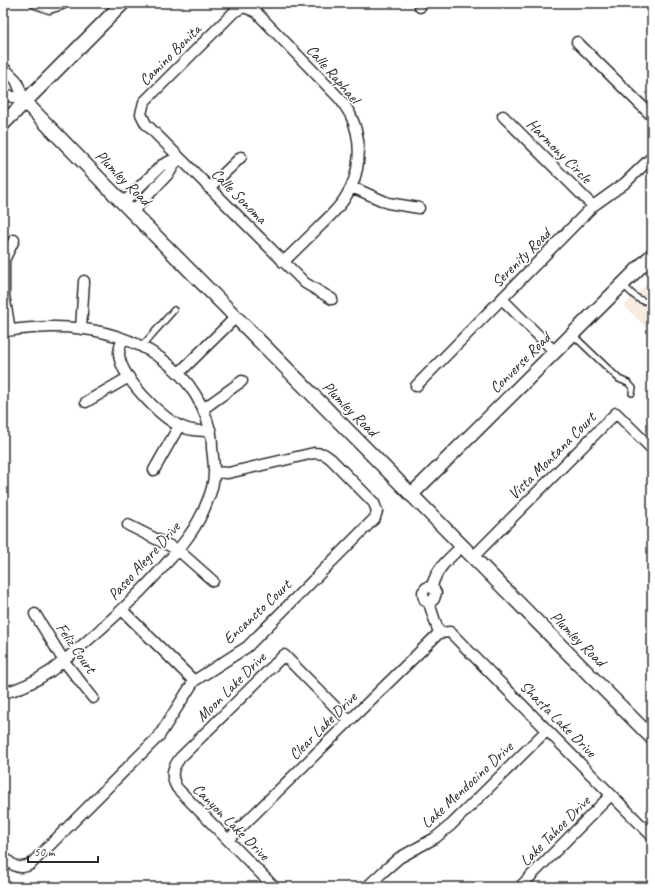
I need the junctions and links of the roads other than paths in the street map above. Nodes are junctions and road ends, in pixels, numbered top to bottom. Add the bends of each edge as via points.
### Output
1 (35, 3) edge
2 (63, 3) edge
3 (123, 3) edge
4 (255, 9) edge
5 (578, 42) dead end
6 (3, 67) edge
7 (3, 93) edge
8 (25, 102) junction
9 (144, 102) joint
10 (503, 116) dead end
11 (652, 116) edge
12 (3, 124) edge
13 (179, 157) junction
14 (241, 157) dead end
15 (652, 157) edge
16 (352, 187) junction
17 (209, 188) junction
18 (593, 206) junction
19 (128, 207) junction
20 (419, 208) dead end
21 (14, 240) dead end
22 (652, 255) edge
23 (284, 262) junction
24 (84, 281) dead end
25 (623, 284) junction
26 (332, 299) dead end
27 (502, 299) junction
28 (652, 302) edge
29 (174, 310) dead end
30 (236, 317) junction
31 (81, 329) junction
32 (6, 331) edge
33 (572, 334) junction
34 (122, 339) junction
35 (142, 346) junction
36 (555, 352) junction
37 (179, 373) junction
38 (128, 377) junction
39 (242, 381) dead end
40 (416, 386) dead end
41 (632, 393) dead end
42 (86, 402) dead end
43 (203, 409) junction
44 (179, 426) junction
45 (211, 432) junction
46 (652, 449) edge
47 (154, 470) dead end
48 (214, 472) junction
49 (412, 495) junction
50 (128, 525) dead end
51 (462, 546) junction
52 (178, 550) junction
53 (473, 557) junction
54 (213, 581) dead end
55 (122, 610) junction
56 (35, 614) dead end
57 (439, 633) junction
58 (64, 661) junction
59 (194, 681) junction
60 (3, 693) edge
61 (93, 698) dead end
62 (349, 721) junction
63 (547, 730) junction
64 (652, 738) edge
65 (172, 775) joint
66 (611, 795) junction
67 (652, 836) edge
68 (228, 840) junction
69 (3, 856) edge
70 (274, 887) edge
71 (367, 887) edge
72 (520, 887) edge

1 - 2 street via 49,8
3 - 8 street
4 - 9 street, Camino Bonita via 244,7 234,12
4 - 16 street, Calle Raphael via 341,100 350,115 359,147 358,167
5 - 11 street
6 - 8 street via 16,80
7 - 8 street
8 - 12 street
8 - 19 street, Plumley Road
9 - 13 street, Calle Sonoma via 141,114 146,124
10 - 18 street, Harmony Circle
13 - 17 street, Calle Sonoma
13 - 19 street via 170,173
14 - 17 street
15 - 18 street, Serenity Road via 625,183
16 - 20 street via 388,203
16 - 23 street, Calle Raphael via 334,211
17 - 23 street, Calle Sonoma
18 - 27 street, Serenity Road
19 - 30 street, Plumley Road
21 - 32 street via 4,260
22 - 25 street, Converse Road
23 - 26 street, Calle Sonoma via 305,283
24 - 31 street
25 - 28 lane via 638,299
25 - 33 street, Converse Road
27 - 36 street
27 - 40 street, Serenity Road
29 - 35 lane
30 - 37 street
30 - 49 street, Plumley Road
31 - 32 street, Paseo Alegre Drive via 62,327
31 - 34 street, Paseo Alegre Drive
33 - 36 street, Converse Road
33 - 41 lane via 619,379 628,382 633,388
34 - 35 street, Paseo Alegre Drive
34 - 38 street via 119,355
35 - 37 street, Paseo Alegre Drive
36 - 49 street, Converse Road
37 - 43 street, Paseo Alegre Drive
38 - 42 street
38 - 44 street via 152,405
39 - 43 street
43 - 45 street, Paseo Alegre Drive
44 - 45 street
44 - 47 street
45 - 48 street, Paseo Alegre Drive
46 - 53 street, Vista Montana Court via 616,412
48 - 52 street, Paseo Alegre Drive via 202,516
48 - 59 street, Encancto Court via 228,473 314,452 324,454 374,503 377,511 375,518 247,647
49 - 51 street, Plumley Road
50 - 52 street
51 - 53 street, Plumley Road
51 - 57 street via 438,569 432,586 423,592
52 - 54 street
52 - 55 street, Paseo Alegre Drive
53 - 64 street, Plumley Road
55 - 58 street, Paseo Alegre Drive
55 - 59 street
56 - 58 street, Feliz Court
57 - 62 street, Clear Lake Drive
57 - 63 street, Shasta Lake Drive via 450,632
58 - 60 street, Paseo Alegre Drive via 38,680
58 - 61 street, Feliz Court
59 - 69 street, Encancto Court via 159,736 31,864 18,867
62 - 65 street, Moon Lake Drive via 284,655 180,758 174,766
62 - 68 street, Clear Lake Drive
63 - 66 street, Shasta Lake Drive
63 - 71 street, Lake Mendocino Drive via 451,825 435,838 399,858
65 - 68 street, Canyon Lake Drive via 177,788
66 - 67 street, Shasta Lake Drive
66 - 72 street, Lake Tahoe Drive
68 - 70 street, Canyon Lake Drive

